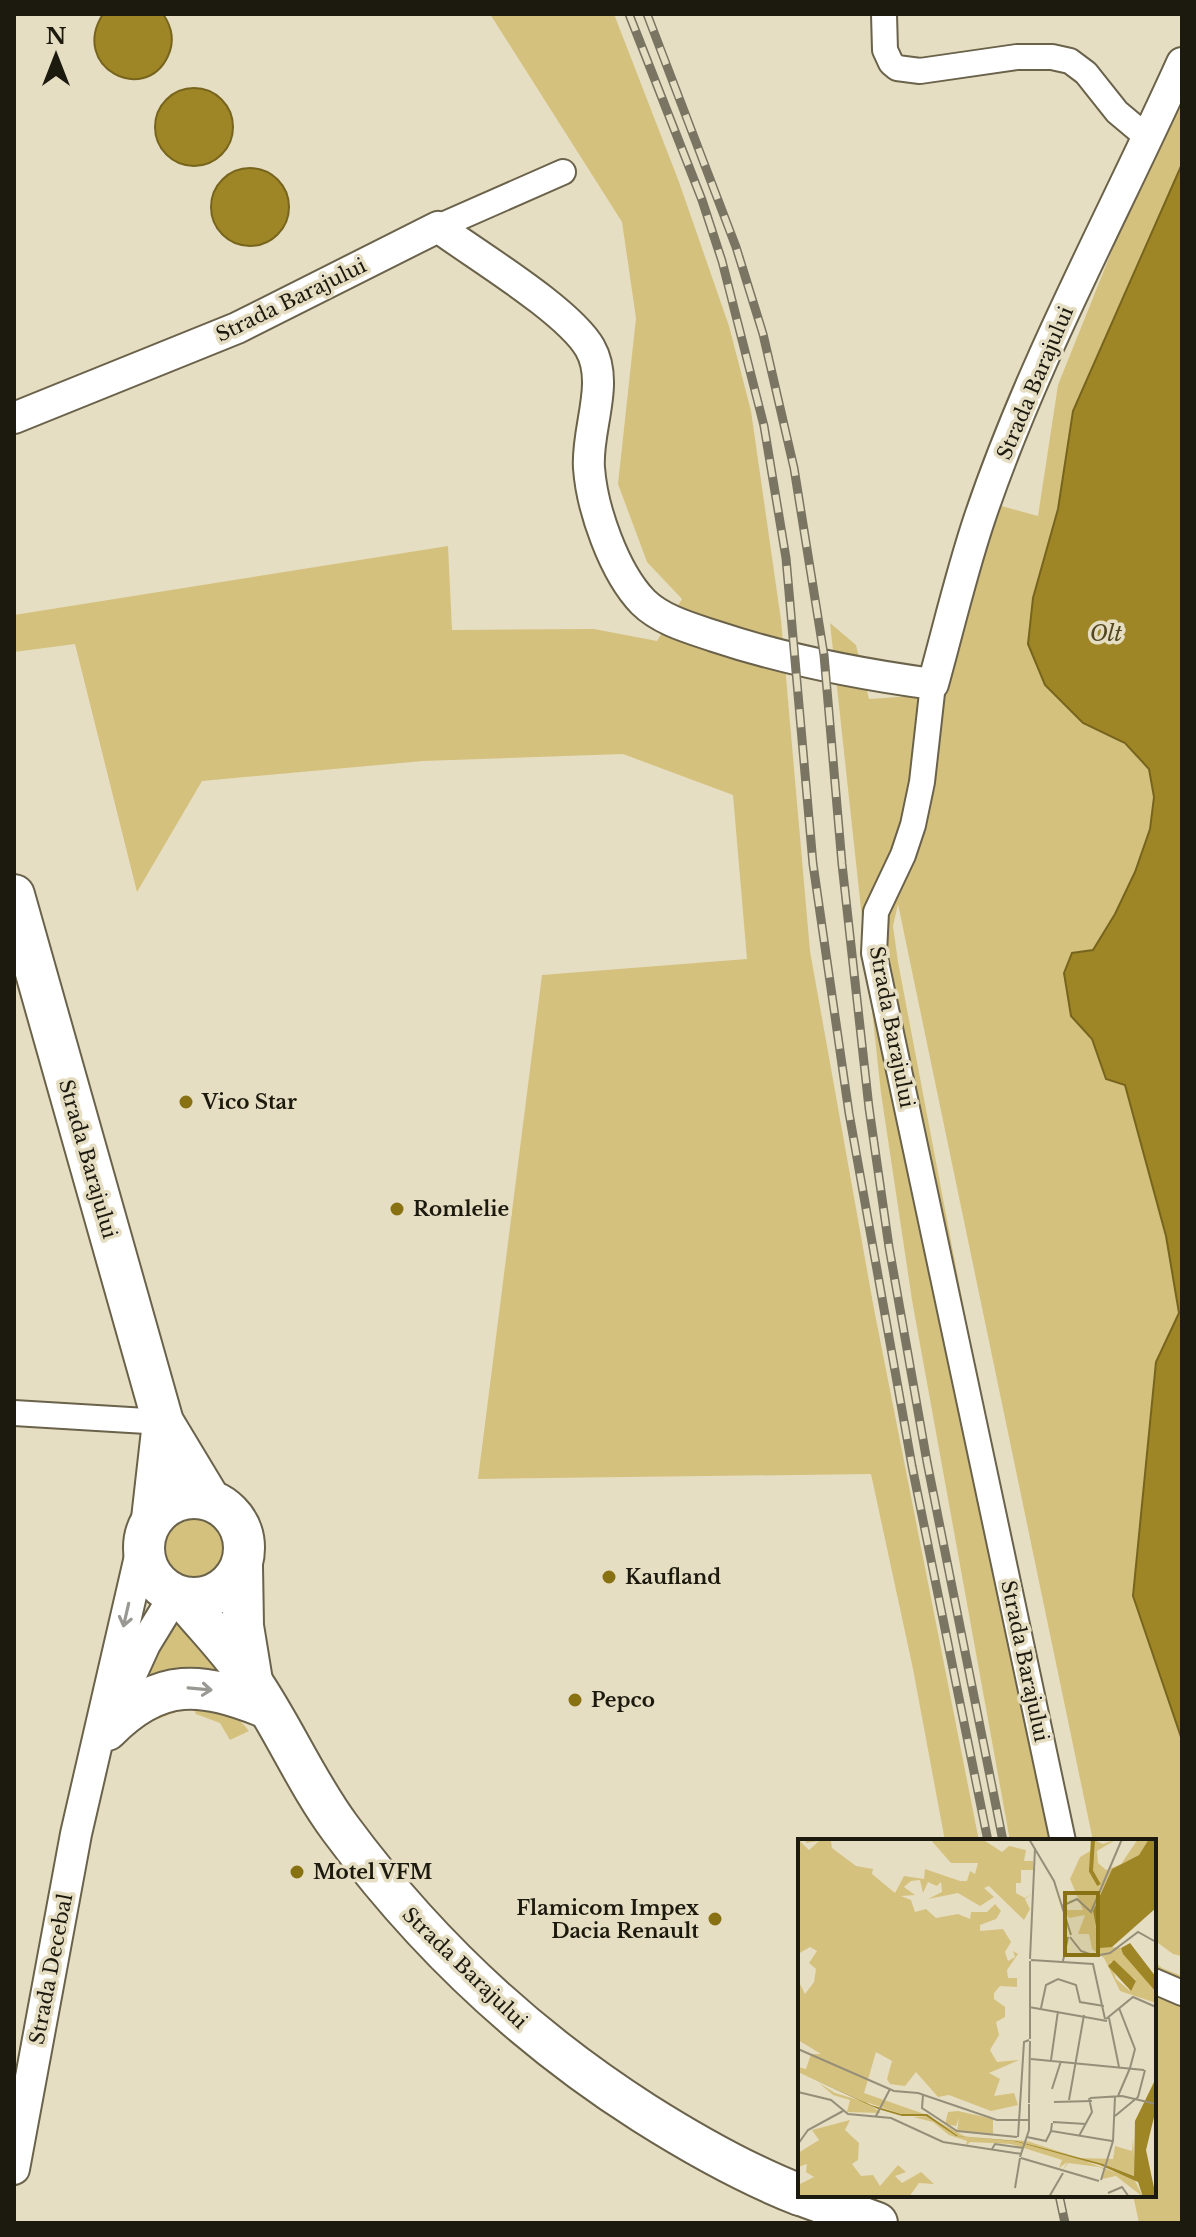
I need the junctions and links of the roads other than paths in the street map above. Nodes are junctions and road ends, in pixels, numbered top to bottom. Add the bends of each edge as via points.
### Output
1 (884, 14) edge
2 (1182, 63) edge
3 (1148, 138) junction
4 (563, 172) dead end
5 (438, 227) junction
6 (14, 418) edge
7 (933, 684) junction
8 (14, 895) edge
9 (14, 1413) edge
10 (163, 1422) junction
11 (210, 1500) junction
12 (148, 1529) junction
13 (242, 1566) junction
14 (179, 1596) junction
15 (260, 1695) junction
16 (107, 1730) junction
17 (91, 1770) junction
18 (1063, 1839) edge
19 (1156, 1982) edge
20 (1182, 1993) edge
21 (14, 2169) edge
22 (798, 2194) edge
23 (806, 2197) edge
24 (877, 2223) edge

1 - 3 street via 885,50 897,68 920,71 1017,57 1070,61
2 - 3 street, Strada Barajului
3 - 7 street, Strada Barajului via 1041,363 1004,456 979,520
4 - 5 street, Strada Barajului
5 - 6 street, Strada Barajului via 237,328
5 - 7 street via 552,309 591,349 597,377 589,442 593,497 616,562 644,603 676,623 764,652 852,673
7 - 18 street, Strada Barajului via 913,825 876,912 874,953
8 - 10 highway, Strada Barajului
9 - 10 street
10 - 11 highway, Strada Barajului
10 - 12 highway, Strada Barajului
11 - 12 highway via 177,1500 163,1508
11 - 13 highway via 223,1506 241,1529
12 - 14 highway via 144,1556 149,1572 160,1586
12 -> 17 street, Strada Decebal
13 - 14 highway via 224,1589 211,1596
13 - 15 highway, Strada Barajului via 243,1626
14 - 15 highway, Strada Barajului
14 - 16 street, Strada Decebal via 145,1644
16 -> 15 highway via 157,1693 196,1687
15 - 22 highway, Strada Barajului via 338,1825 389,1891 495,2001 603,2087 674,2132
16 - 17 street, Strada Decebal
17 - 21 street, Strada Decebal
19 - 20 street
23 - 24 highway, Strada Barajului

